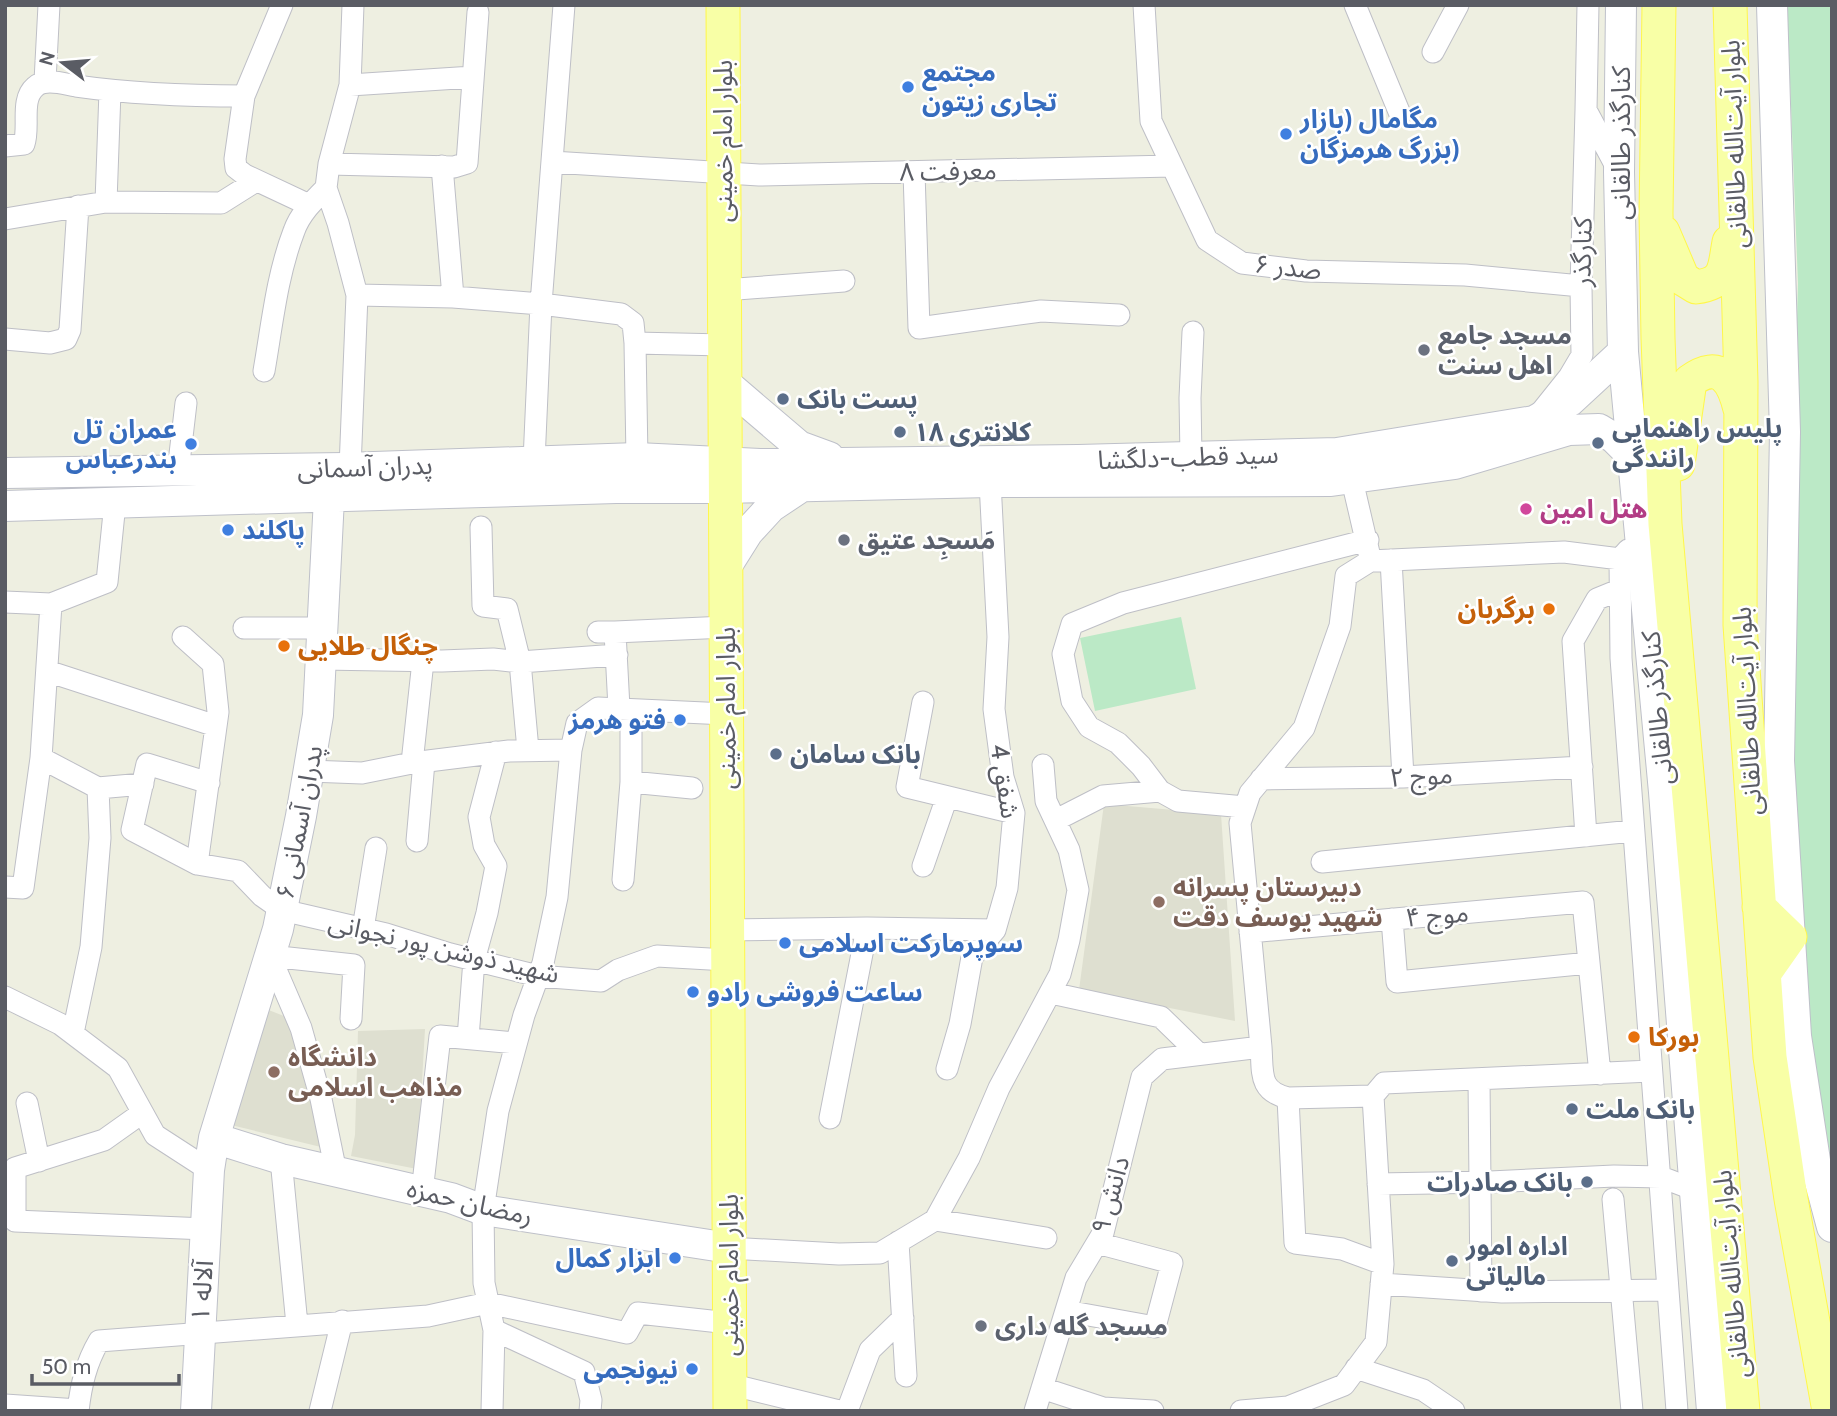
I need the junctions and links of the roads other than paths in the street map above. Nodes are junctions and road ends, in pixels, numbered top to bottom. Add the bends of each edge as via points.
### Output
1 (49, 5) edge
2 (282, 5) edge
3 (353, 5) edge
4 (564, 5) edge
5 (723, 5) edge
6 (1144, 5) edge
7 (1354, 5) edge
8 (1458, 5) edge
9 (1588, 5) edge
10 (1621, 5) edge
11 (1659, 5) edge
12 (1730, 5) edge
13 (1772, 5) edge
14 (478, 12) dead end
15 (1433, 52) dead end
16 (473, 77) junction
17 (45, 82) junction
18 (351, 85) junction
19 (110, 91) junction
20 (244, 96) junction
21 (1586, 110) junction
22 (1400, 114) dead end
23 (5, 146) edge
24 (552, 162) junction
25 (329, 164) junction
26 (442, 166) junction
27 (1172, 166) junction
28 (914, 172) junction
29 (1619, 172) junction
30 (723, 174) junction
31 (256, 181) junction
32 (326, 188) junction
33 (106, 202) junction
34 (309, 205) junction
35 (78, 206) junction
36 (1736, 206) junction
37 (1656, 213) junction
38 (5, 219) edge
39 (844, 281) dead end
40 (1581, 286) junction
41 (724, 290) junction
42 (357, 295) junction
43 (453, 297) junction
44 (541, 304) junction
45 (1119, 315) dead end
46 (1193, 332) dead end
47 (5, 339) edge
48 (635, 343) junction
49 (724, 345) junction
50 (1623, 352) junction
51 (264, 371) dead end
52 (724, 382) junction
53 (186, 403) dead end
54 (1740, 411) junction
55 (1534, 421) junction
56 (1632, 456) junction
57 (1191, 457) junction
58 (637, 458) junction
59 (534, 461) junction
60 (843, 462) junction
61 (350, 468) junction
62 (178, 471) junction
63 (1078, 471) junction
64 (5, 473) edge
65 (725, 475) junction
66 (1353, 480) junction
67 (990, 482) junction
68 (804, 485) junction
69 (329, 498) junction
70 (115, 503) junction
71 (5, 506) edge
72 (481, 527) dead end
73 (1653, 530) junction
74 (1376, 554) junction
75 (1620, 559) junction
76 (726, 567) junction
77 (1619, 590) junction
78 (5, 602) edge
79 (51, 604) junction
80 (726, 627) junction
81 (244, 628) dead end
82 (323, 628) junction
83 (183, 637) dead end
84 (617, 655) junction
85 (321, 659) junction
86 (423, 661) junction
87 (520, 662) junction
88 (47, 671) junction
89 (923, 702) dead end
90 (625, 709) junction
91 (726, 714) junction
92 (216, 726) junction
93 (1660, 748) junction
94 (528, 750) junction
95 (571, 750) junction
96 (496, 752) junction
97 (41, 758) junction
98 (418, 762) junction
99 (1043, 765) dead end
100 (1582, 767) junction
101 (309, 772) junction
102 (1403, 777) junction
103 (1261, 779) junction
104 (631, 782) junction
105 (209, 783) junction
106 (143, 784) junction
107 (98, 788) junction
108 (692, 788) dead end
109 (1688, 788) junction
110 (1160, 791) junction
111 (947, 797) junction
112 (1245, 807) junction
113 (1014, 813) junction
114 (1056, 820) junction
115 (1633, 831) junction
116 (1586, 836) junction
117 (417, 841) dead end
118 (376, 848) dead end
119 (1322, 862) dead end
120 (198, 864) junction
121 (923, 866) dead end
122 (623, 880) dead end
123 (14, 888) edge
124 (1759, 907) junction
125 (282, 910) junction
126 (1392, 919) junction
127 (867, 928) junction
128 (363, 929) junction
129 (995, 930) junction
130 (1250, 932) junction
131 (1790, 937) junction
132 (727, 945) junction
133 (270, 956) junction
134 (474, 960) junction
135 (1589, 963) junction
136 (1764, 974) junction
137 (538, 976) junction
138 (1051, 993) junction
139 (5, 997) edge
140 (351, 1019) dead end
141 (73, 1033) junction
142 (468, 1038) junction
143 (516, 1043) junction
144 (1261, 1047) junction
145 (1199, 1054) junction
146 (947, 1069) dead end
147 (1651, 1072) junction
148 (1600, 1074) junction
149 (1479, 1079) junction
150 (1373, 1096) junction
151 (1288, 1098) junction
152 (27, 1103) dead end
153 (142, 1113) junction
154 (830, 1118) dead end
155 (214, 1138) junction
156 (282, 1159) junction
157 (39, 1161) junction
158 (209, 1170) junction
159 (336, 1172) junction
160 (1661, 1177) junction
161 (1481, 1182) junction
162 (10, 1183) edge
163 (1378, 1184) junction
164 (1695, 1190) junction
165 (422, 1192) junction
166 (1613, 1199) dead end
167 (482, 1210) junction
168 (935, 1220) junction
169 (1832, 1227) edge
170 (206, 1229) junction
171 (1046, 1238) dead end
172 (898, 1242) junction
173 (1097, 1243) junction
174 (729, 1248) junction
175 (1382, 1274) junction
176 (1668, 1290) junction
177 (1481, 1291) junction
178 (1622, 1291) junction
179 (488, 1303) junction
180 (1066, 1311) junction
181 (903, 1318) junction
182 (342, 1321) junction
183 (729, 1323) junction
184 (297, 1325) junction
185 (494, 1330) junction
186 (200, 1334) junction
187 (1356, 1368) junction
188 (906, 1376) dead end
189 (1042, 1388) junction
190 (730, 1397) edge
191 (5, 1405) edge
192 (1273, 1409) edge
193 (78, 1410) edge
194 (196, 1411) edge
195 (320, 1411) edge
196 (492, 1411) edge
197 (590, 1411) edge
198 (839, 1411) edge
199 (847, 1411) edge
200 (1035, 1411) edge
201 (1153, 1411) edge
202 (1241, 1411) edge
203 (1454, 1411) edge
204 (1632, 1411) edge
205 (1677, 1411) edge
206 (1712, 1411) edge
207 (1743, 1411) edge
208 (1829, 1411) edge

1 - 17 street
2 - 20 street
3 - 18 street
4 - 24 street
5 - 30 main road, بلوار امام خمینی
6 - 27 street, صدر ۶ via 1151,121
7 - 22 street
8 - 15 street
9 - 21 street, کنارگذر
10 - 29 street, کنارگذر طالقانی
11 - 37 main road, بلوار آیت‌الله طالقانی
12 - 36 main road, بلوار آیت‌الله طالقانی
13 - 131 street via 1785,432 1779,761
14 - 16 street
16 - 18 street
16 - 26 street via 467,163
17 - 19 street
17 - 23 street via 34,87 27,99 24,144
18 - 25 street
19 - 20 street
19 - 33 street
20 - 31 street via 236,168
21 - 29 street, کنارگذر
21 - 40 street, کنارگذر
24 - 30 street, معرفت ۸
24 - 44 street
25 - 26 street
25 - 32 street
26 - 43 street
27 - 28 street, معرفت ۸
27 - 40 street, صدر ۶ via 1207,240 1242,263 1306,271 1465,275
28 - 30 street, معرفت ۸
28 - 45 street via 919,328 1041,310
29 - 50 street, کنارگذر طالقانی
30 - 41 main road, بلوار امام خمینی
31 - 33 street via 221,203
31 - 34 street
32 - 34 street
32 - 42 street
33 - 35 street
34 - 51 street via 294,230 275,301
35 - 38 street
35 - 47 street via 66,339 50,343
36 - 37 main road via 1723,274 1712,285 1696,288 1683,279
36 - 54 main road, بلوار آیت‌الله طالقانی
37 - 73 main road, بلوار آیت‌الله طالقانی
39 - 41 street
40 - 55 street, کنارگذر via 1582,355
41 - 49 main road, بلوار امام خمینی
42 - 43 street
42 - 61 street
43 - 44 street
44 - 48 street via 621,314 633,323
44 - 59 street
46 - 57 street
48 - 49 street
48 - 58 street
49 - 52 main road, بلوار امام خمینی
50 - 55 street, سید قطب-دلگشا via 1570,401
50 - 56 street, کنارگذر طالقانی
52 - 60 street via 799,446
52 - 65 main road, بلوار امام خمینی
53 - 62 street
54 - 73 main road via 1735,390 1720,373 1707,372 1690,381 1681,447
54 - 124 main road, بلوار آیت‌الله طالقانی via 1740,625
55 - 57 street, سید قطب-دلگشا via 1337,453
56 - 66 street, سید قطب-دلگشا via 1599,429 1569,430 1455,464
56 - 73 street, کنارگذر طالقانی
57 - 63 street, سید قطب-دلگشا
58 - 59 street, پدران آسمانی
58 - 65 street, پدران آسمانی
59 - 61 street, پدران آسمانی
60 - 63 street, سید قطب-دلگشا
60 - 65 street, سید قطب-دلگشا via 760,464
61 - 62 street, پدران آسمانی
62 - 64 street, پدران آسمانی
63 - 66 street, سید قطب-دلگشا
63 - 67 street, سید قطب-دلگشا
65 - 68 street, سید قطب-دلگشا
65 - 69 street, پدران آسمانی via 616,488
65 - 76 main road, بلوار امام خمینی
66 - 74 street
67 - 68 street, سید قطب-دلگشا
67 - 113 street, شفق 4 via 998,637 994,709 1003,777
68 - 76 street via 771,507
69 - 70 street, پدران آسمانی
69 - 82 street, پدران آسمانی ۶
70 - 71 street, پدران آسمانی
70 - 79 street via 107,582
72 - 87 street via 483,606 507,609
73 - 75 street
73 - 93 street, کنارگذر طالقانی
73 - 109 main road, بلوار آیت‌الله طالقانی
74 - 75 street via 1564,552
74 - 102 street
74 - 103 street via 1346,576 1340,626 1304,728
74 - 110 street via 1123,603 1072,624 1063,654 1072,701 1089,727 1118,743
75 - 77 street
76 - 80 main road, بلوار امام خمینی
77 - 100 street via 1597,599 1573,641
77 - 115 street
78 - 79 street
79 - 88 street
80 - 84 street via 607,632
80 - 91 main road, بلوار امام خمینی
81 - 82 street
82 - 85 street, پدران آسمانی ۶
83 - 92 street via 213,663
84 - 87 street
84 - 90 street
85 - 86 street
85 - 101 street, پدران آسمانی ۶
86 - 87 street
86 - 98 street
87 - 94 street
88 - 92 street
88 - 97 street
89 - 111 street via 906,787
90 - 91 street
90 - 95 street via 598,708 577,723
90 - 104 street
91 - 132 main road, بلوار امام خمینی
92 - 105 street
93 - 109 main road
93 - 164 street, کنارگذر طالقانی
94 - 95 street
94 - 96 street
95 - 137 street via 557,897
96 - 98 street
96 - 134 street via 479,817 484,845 496,866
97 - 107 street
97 - 123 street
98 - 101 street via 362,773
98 - 117 street
99 - 114 street via 1046,801
100 - 102 street, موج ۲
100 - 116 street
101 - 125 street, پدران آسمانی ۶
102 - 103 street, موج ۲
103 - 112 street
104 - 108 street
104 - 122 street
105 - 106 street via 148,764
105 - 120 street
106 - 107 street
106 - 120 street via 132,830
107 - 141 street via 100,838 91,947
109 - 207 main road, بلوار آیت‌الله طالقانی
110 - 112 street via 1178,801
110 - 114 street via 1103,796
111 - 113 street
111 - 121 street
112 - 130 street via 1240,823
113 - 129 street, شفق 4 via 1007,888
114 - 138 street via 1078,890 1060,974
115 - 116 street
115 - 147 street
116 - 119 street
118 - 128 street
120 - 125 street via 238,872
124 - 131 main road
124 - 136 main road, بلوار آیت‌الله طالقانی
125 - 128 street, شهید ذوشن پور نجوانی
125 - 133 street, پدران آسمانی ۶
126 - 130 street, موج ۴
126 - 135 street, موج ۴ via 1583,902
126 - 135 street via 1397,982
127 - 129 street, شهید ذوشن پور نجوانی
127 - 132 street, شهید ذوشن پور نجوانی
127 - 154 street
128 - 134 street, شهید ذوشن پور نجوانی
129 - 146 street, شفق 4 via 972,957
130 - 144 street
131 - 136 main road
131 - 169 street via 1798,1046 1816,1167
132 - 137 street, شهید ذوشن پور نجوانی via 657,956 601,981
132 - 174 main road, بلوار امام خمینی
133 - 140 street via 354,965
133 - 155 street, پدران آسمانی ۶
133 - 159 street via 301,1028
134 - 137 street, شهید ذوشن پور نجوانی
134 - 142 street
135 - 148 street
136 - 208 main road, بلوار آیت‌الله طالقانی via 1772,1082
137 - 143 street
138 - 145 street via 1161,1017
138 - 168 street
139 - 141 street
141 - 153 street via 118,1068
142 - 143 street
142 - 165 street via 440,1036
143 - 167 street via 498,1111
144 - 145 street, دانش ۹
144 - 151 street via 1266,1087
145 - 173 street, دانش ۹ via 1162,1059 1142,1077
147 - 148 street
147 - 160 street
148 - 149 street
149 - 150 street via 1384,1083
149 - 161 street
150 - 151 street
150 - 163 street
151 - 175 street via 1295,1243 1342,1249
152 - 157 street
153 - 157 street via 104,1140
153 - 158 street via 155,1135
155 - 156 street, رمضان حمزه
155 - 158 street, آلاله ۱
156 - 159 street, رمضان حمزه
156 - 184 street
157 - 162 street via 15,1168
158 - 170 street, آلاله ۱
159 - 165 street, رمضان حمزه
160 - 161 street
160 - 164 street
160 - 176 street
161 - 163 street
161 - 177 street
162 - 170 street via 15,1221
163 - 175 street
164 - 206 street, کنارگذر طالقانی
165 - 167 street, رمضان حمزه
166 - 178 street
167 - 174 street, رمضان حمزه
167 - 179 street
168 - 171 street
168 - 172 street
170 - 186 street, آلاله ۱
172 - 174 street via 880,1253
172 - 181 street
173 - 180 street, دانش ۹ via 1076,1278
173 - 180 street via 1172,1263 1155,1327
174 - 183 main road, بلوار امام خمینی
175 - 177 street
175 - 187 street via 1376,1342
176 - 178 street
176 - 205 street
177 - 178 street
178 - 204 street
179 - 182 street via 428,1316
179 - 183 street via 628,1333 638,1313
179 - 185 street
180 - 189 street, دانش ۹
181 - 188 street
181 - 199 street via 870,1350
182 - 184 street
182 - 195 street
183 - 190 main road, بلوار امام خمینی
184 - 186 street
185 - 196 street
185 - 197 street via 584,1372
186 - 193 street via 99,1341 82,1382
186 - 194 street, آلاله ۱
187 - 192 street via 1344,1385
187 - 203 street via 1423,1390
189 - 200 street, دانش ۹
189 - 201 street via 1102,1408
190 - 198 street
191 - 193 street
192 - 202 street

